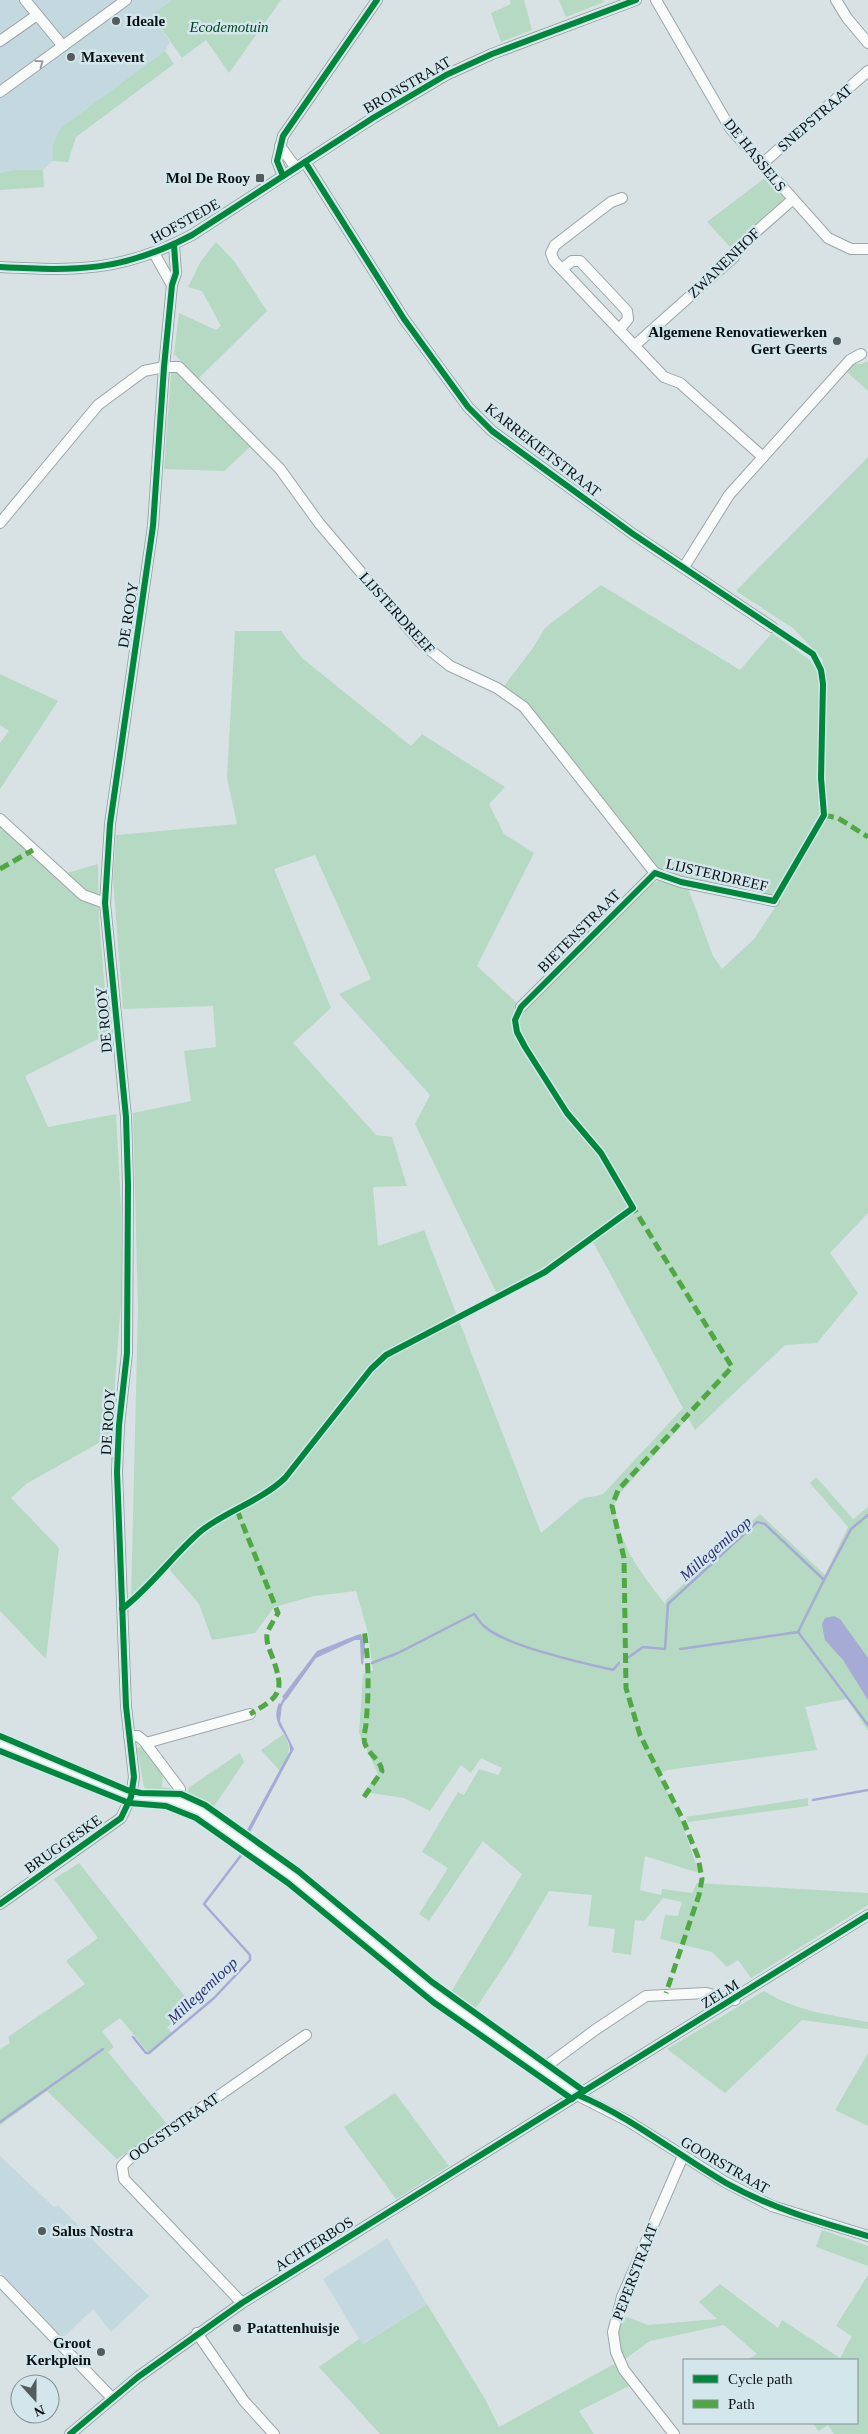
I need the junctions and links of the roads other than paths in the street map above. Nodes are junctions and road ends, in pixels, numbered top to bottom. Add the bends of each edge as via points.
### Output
1 (26, 0) edge
2 (126, 0) edge
3 (377, 0) edge
4 (636, 0) edge
5 (656, 0) edge
6 (836, 0) edge
7 (37, 15) junction
8 (0, 42) edge
9 (868, 43) edge
10 (62, 46) junction
11 (868, 71) edge
12 (0, 92) edge
13 (280, 146) junction
14 (762, 164) junction
15 (300, 165) junction
16 (283, 176) junction
17 (622, 198) dead end
18 (792, 200) junction
19 (174, 245) junction
20 (868, 249) edge
21 (154, 253) junction
22 (0, 267) edge
23 (562, 269) junction
24 (172, 286) junction
25 (619, 330) junction
26 (634, 346) junction
27 (861, 354) dead end
28 (164, 367) junction
29 (763, 457) junction
30 (0, 523) edge
31 (684, 567) junction
32 (772, 627) dead end
33 (0, 819) edge
34 (654, 873) junction
35 (774, 900) dead end
36 (105, 903) junction
37 (520, 1006) dead end
38 (250, 1714) dead end
39 (129, 1736) junction
40 (146, 1743) junction
41 (0, 1744) edge
42 (180, 1789) dead end
43 (131, 1797) junction
44 (0, 1904) edge
45 (868, 1915) edge
46 (735, 2000) junction
47 (306, 2035) dead end
48 (541, 2070) junction
49 (581, 2093) junction
50 (683, 2156) junction
51 (868, 2236) edge
52 (0, 2281) edge
53 (242, 2303) junction
54 (197, 2333) junction
55 (112, 2398) junction
56 (70, 2434) edge
57 (274, 2434) edge
58 (674, 2434) edge

1 - 7 street
2 - 10 street
3 - 13 street via 295,116
4 - 15 street, BRONSTRAAT via 492,54 446,75
5 - 14 street, DE HASSELS via 730,128
6 - 9 street
7 - 8 street
7 - 10 street
12 -> 10 street
11 - 14 street, SNEPSTRAAT
13 - 15 street, KARREKIETSTRAAT
13 - 16 street via 277,162
14 - 18 street, DE HASSELS
15 - 16 street, BRONSTRAAT
15 - 31 street, KARREKIETSTRAAT via 468,407 492,431 633,534
16 - 19 street, HOFSTEDE
17 - 23 street via 610,202 555,246 552,253 554,261
18 - 20 street, DE HASSELS via 828,238 851,249
18 - 26 street, ZWANENHOF via 742,244 734,257
19 - 21 street, HOFSTEDE
19 - 24 street, DE ROOY via 176,273
21 - 22 street, HOFSTEDE via 128,262 78,270
21 - 24 street
23 - 25 street
23 - 25 street via 572,261 580,261 627,311 628,319
24 - 28 street, DE ROOY
25 - 26 street
26 - 29 street via 664,377 680,383
27 - 29 street via 850,360
28 - 30 street via 144,371 98,405
28 - 34 street, LIJSTERDREEF via 179,367 261,449 319,523 433,654 450,666 497,688 524,707
28 - 36 street, DE ROOY via 153,526 110,824
29 - 31 street via 729,494
31 - 32 street, KARREKIETSTRAAT
33 - 36 street via 83,895
34 - 35 street, LIJSTERDREEF via 681,882
34 - 37 street, BIETENSTRAAT
36 - 39 street, DE ROOY via 126,1117 128,1174 128,1326 117,1472
38 - 40 street
39 - 40 street via 138,1736
39 - 43 street, DE ROOY via 134,1777
40 - 42 street
41 - 43 street, GOORSTRAAT
43 - 44 street, BRUGGESKE via 117,1822
43 - 48 street, GOORSTRAAT via 173,1801 207,1814 419,1981
45 - 46 street, ZELM
46 - 48 street via 706,1993 646,1996
46 - 49 street, ZELM
47 - 53 street, OOGSTSTRAAT via 122,2166 124,2179
48 - 49 street, GOORSTRAAT via 569,2092
49 - 50 street, GOORSTRAAT
49 - 53 street, ACHTERBOS
50 - 51 street, GOORSTRAAT via 772,2206
50 - 58 street, PEPERSTRAAT via 622,2297 613,2332 616,2352 624,2370
52 - 55 street
53 - 54 street, ACHTERBOS
54 - 55 street, ACHTERBOS
54 - 57 street via 244,2401
55 - 56 street, ACHTERBOS

